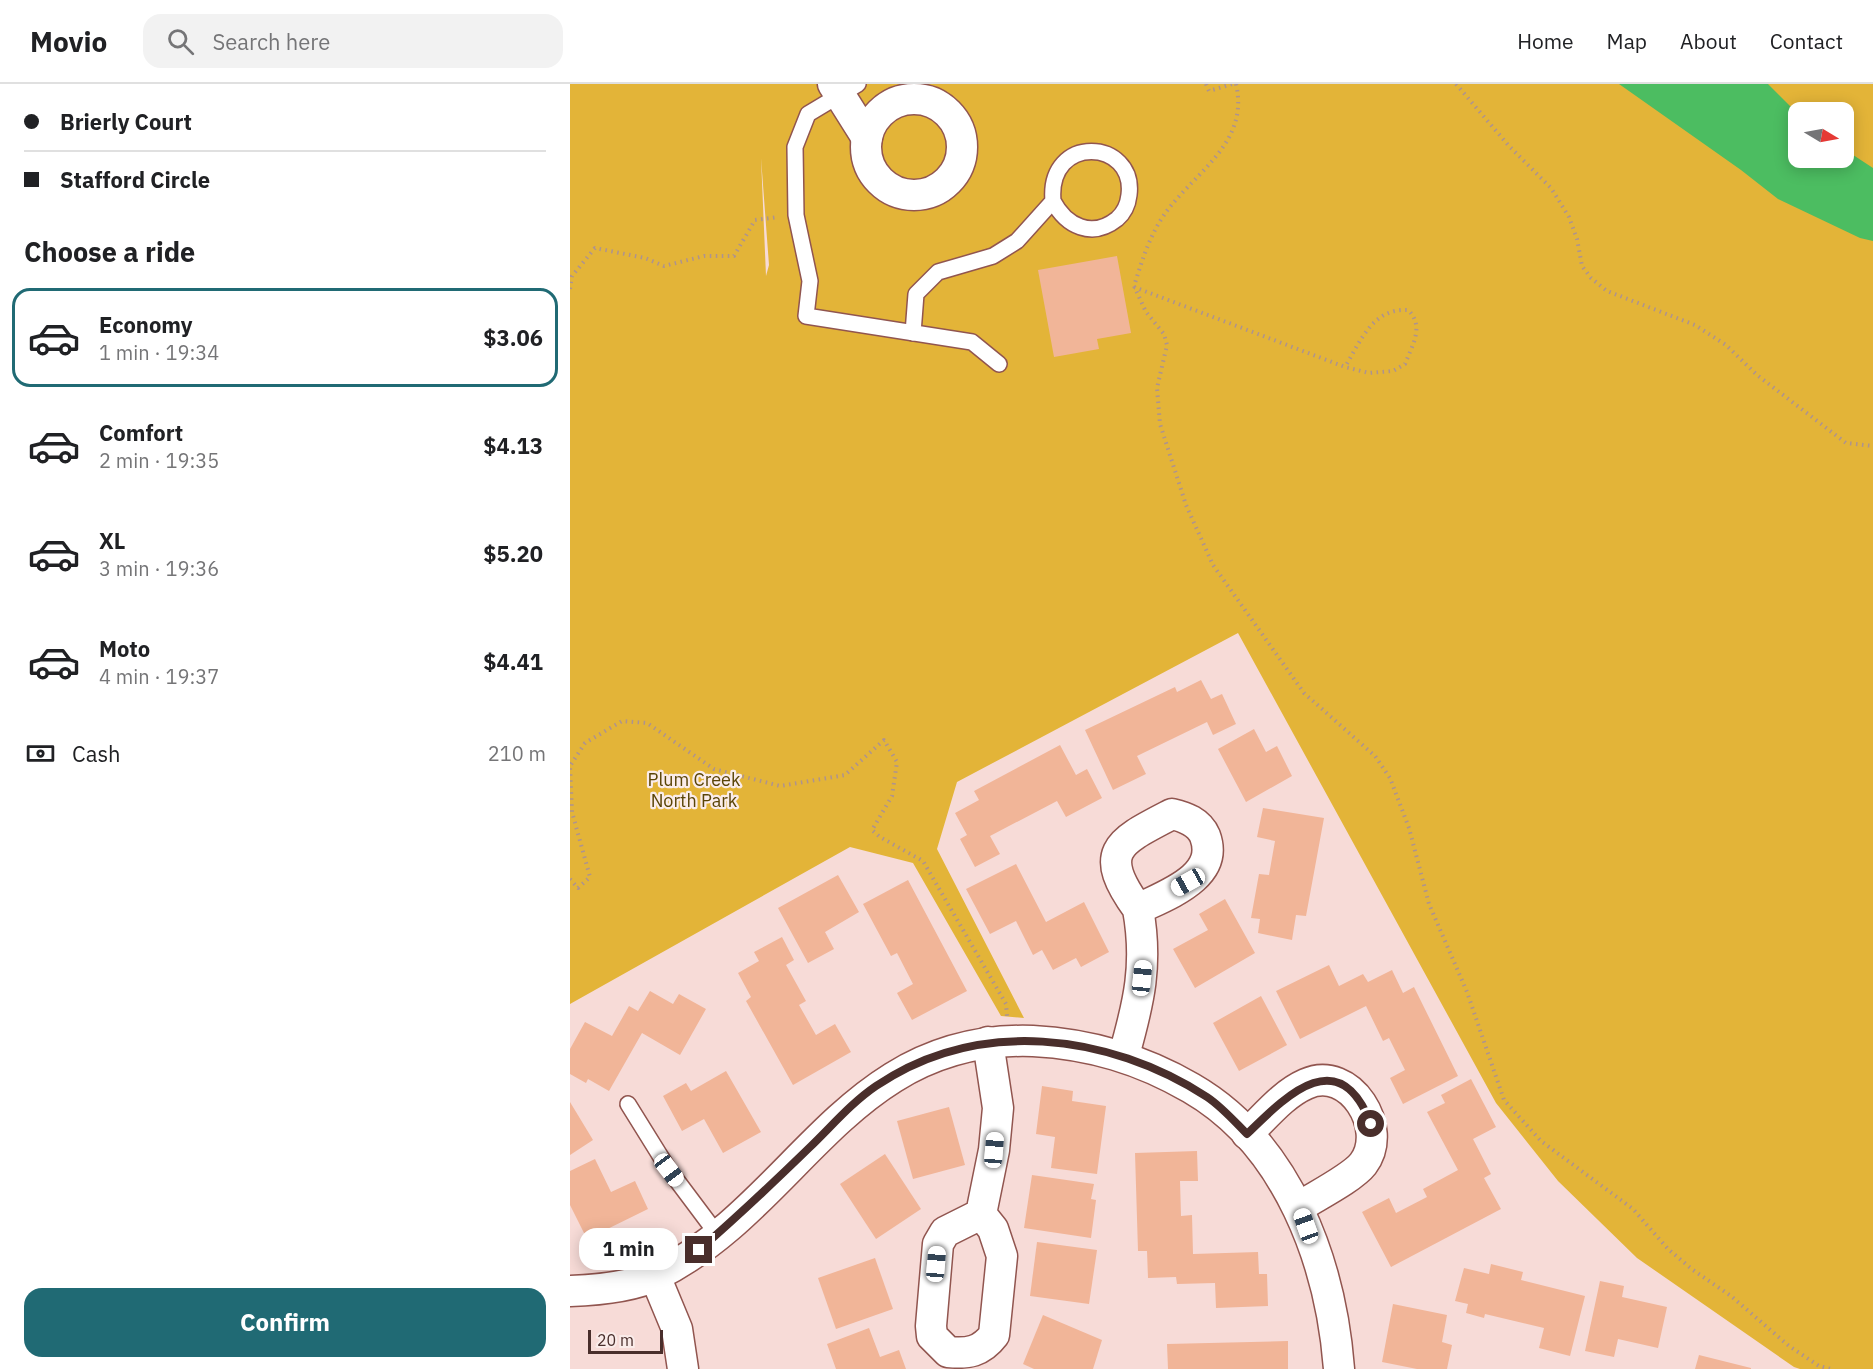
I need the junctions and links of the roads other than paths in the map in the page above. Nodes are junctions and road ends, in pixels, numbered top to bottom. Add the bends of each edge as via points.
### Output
1 (843, 88) edge
2 (888, 93) edge
3 (867, 138) junction
4 (1053, 201) junction
5 (913, 333) junction
6 (999, 364) dead end
7 (1138, 909) dead end
8 (998, 1041) junction
9 (1124, 1055) junction
10 (628, 1104) dead end
11 (1247, 1134) junction
12 (1299, 1207) junction
13 (981, 1214) dead end
14 (717, 1234) junction
15 (655, 1276) junction
16 (570, 1291) edge
17 (683, 1369) edge
18 (1339, 1369) edge

1 - 3 street
1 - 5 lane via 808,114 795,147 796,215 810,281 806,316
2 - 3 street via 884,110
2 - 3 street via 940,106 954,121 961,136 962,153 953,176 941,188 926,194 900,194 874,174 867,158
4 - 4 lane via 1061,215 1074,225 1089,229 1106,226 1119,217 1128,203 1130,187 1125,171 1115,159 1100,151 1083,151 1068,157 1057,169
4 - 5 lane via 1017,241 993,256 938,272 916,294
5 - 6 lane via 972,342
7 - 9 street via 1143,937 1142,982
8 - 9 street via 1066,1042
8 - 13 street via 994,1150
8 - 14 street via 945,1053 877,1086
9 - 11 street via 1163,1071 1209,1098
10 - 14 lane via 669,1170
11 - 12 street
11 - 12 street via 1289,1094 1307,1083 1335,1083 1348,1089 1366,1110 1374,1137 1363,1164
12 - 18 street via 1320,1264 1336,1333
14 - 15 street via 699,1250
15 - 16 street
15 - 17 street via 677,1329

